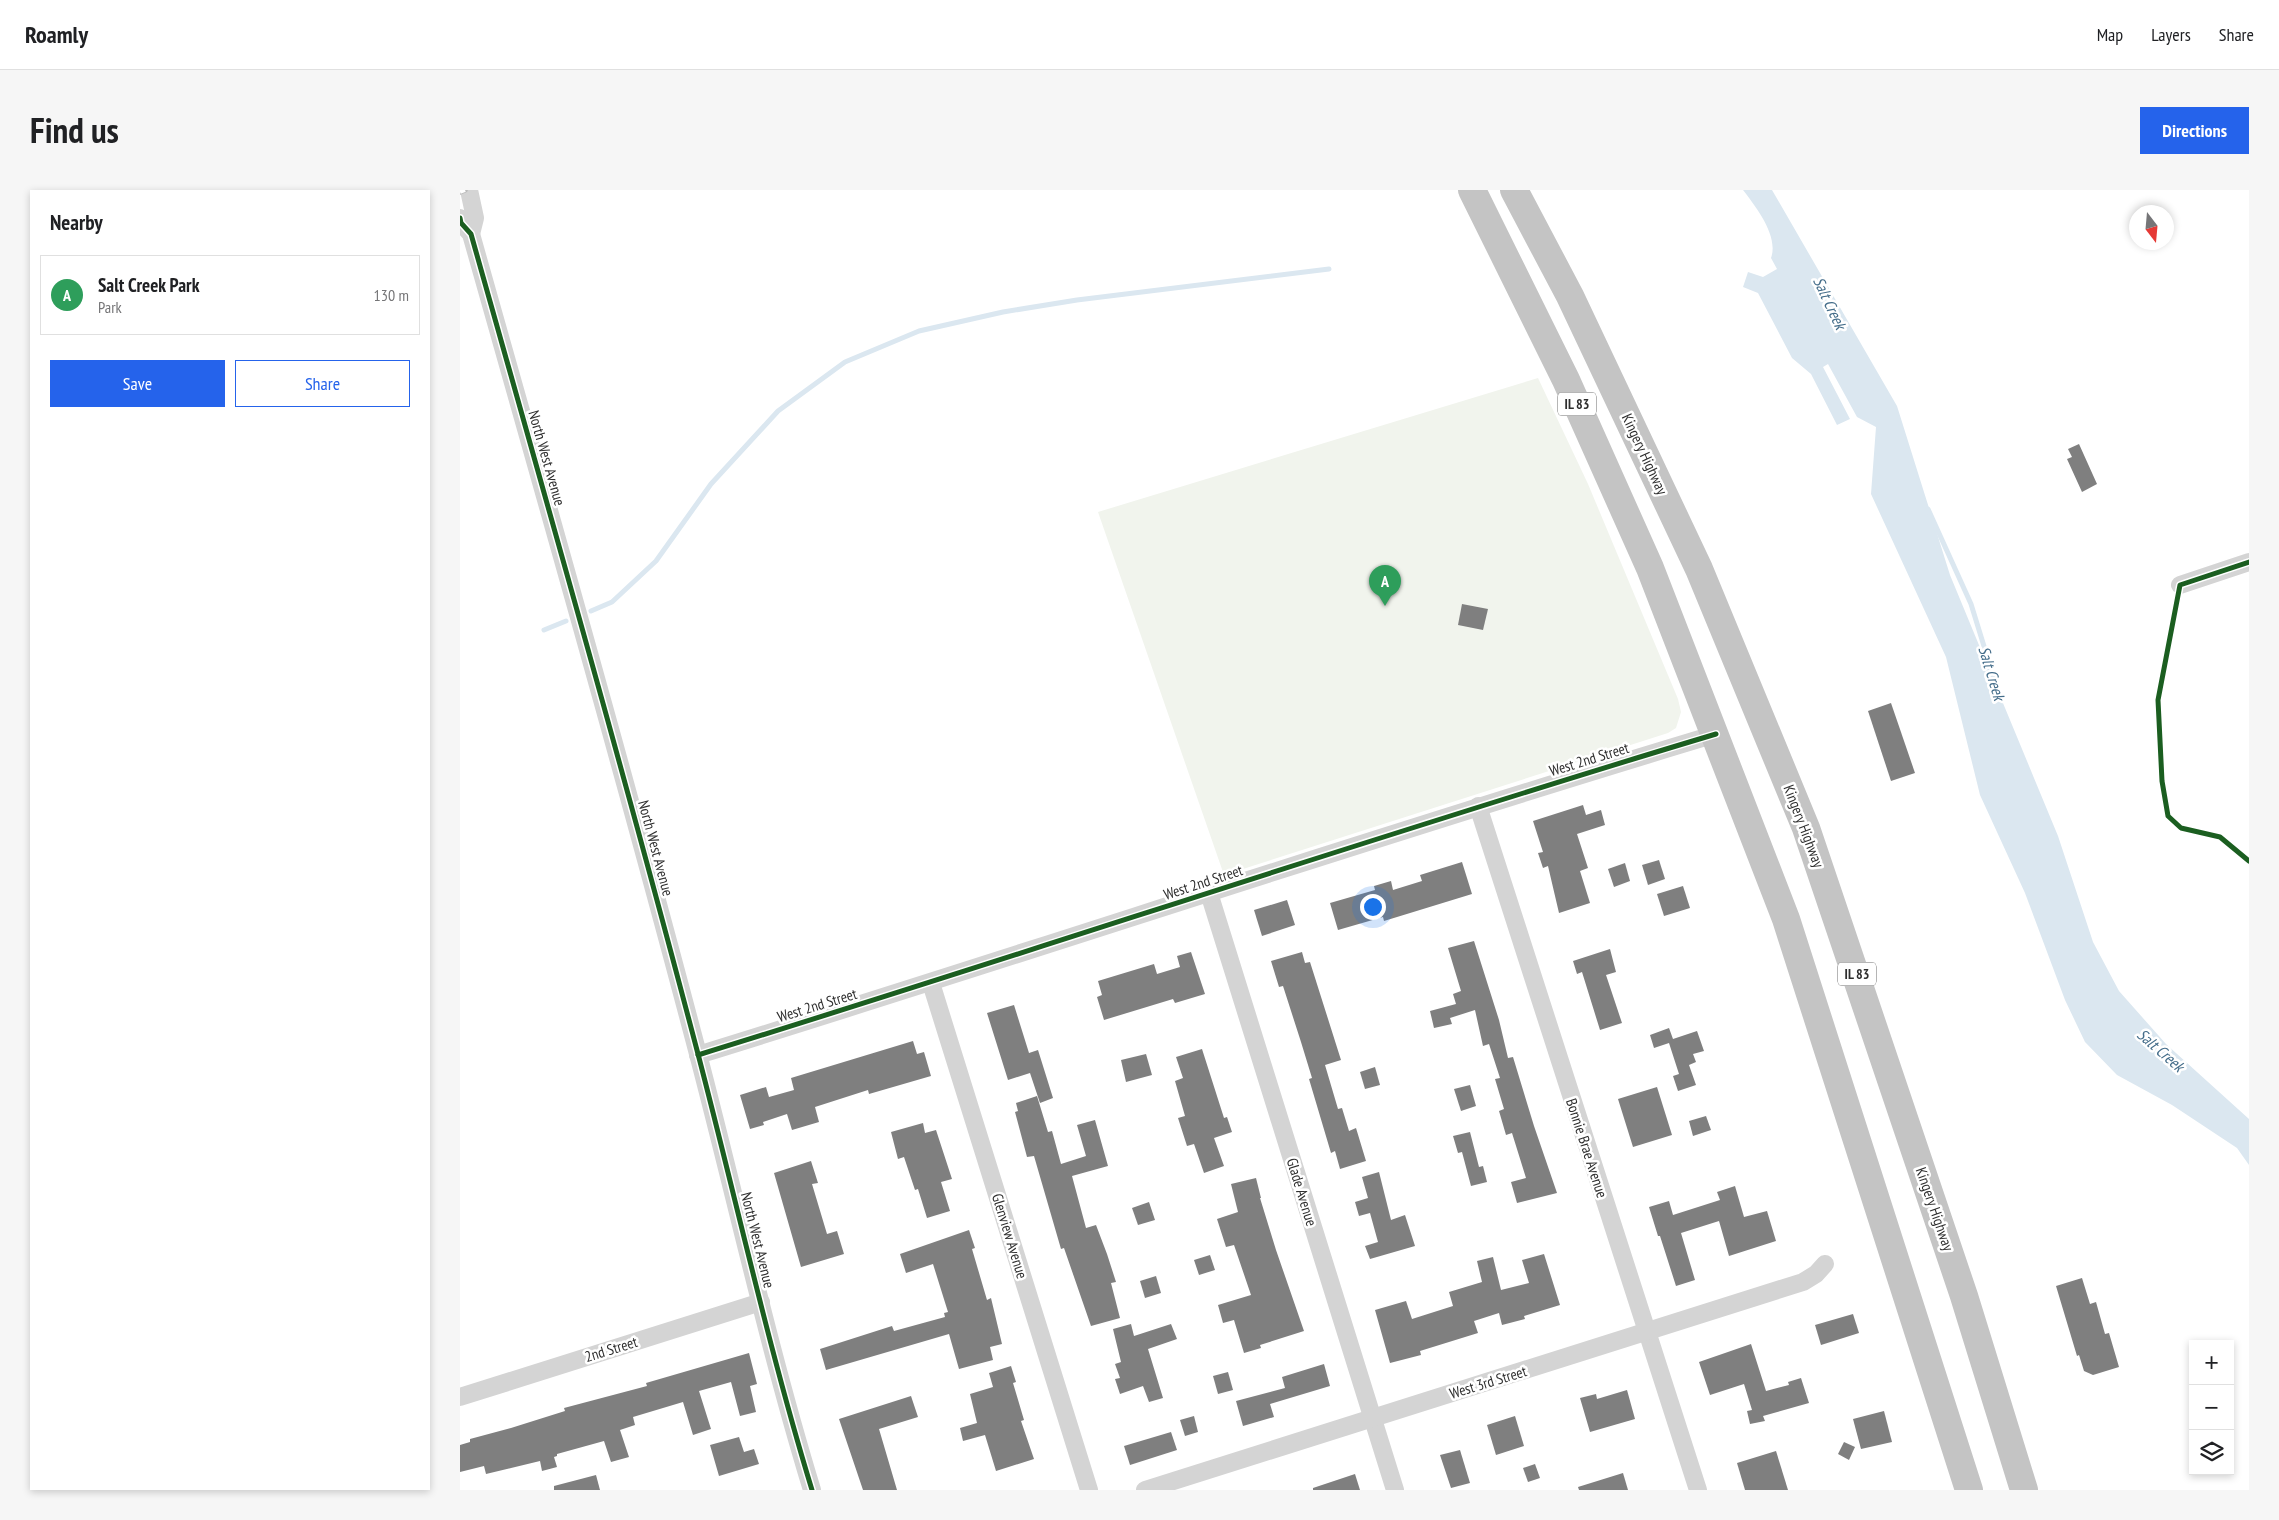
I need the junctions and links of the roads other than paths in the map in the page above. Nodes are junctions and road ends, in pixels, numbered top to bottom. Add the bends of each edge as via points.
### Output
1 (469, 190) edge
2 (1472, 190) edge
3 (1514, 190) edge
4 (460, 218) edge
5 (465, 237) edge
6 (2249, 562) edge
7 (2180, 585) dead end
8 (1716, 734) junction
9 (1478, 806) junction
10 (1209, 893) junction
11 (931, 983) junction
12 (698, 1055) junction
13 (1825, 1264) dead end
14 (761, 1302) junction
15 (1646, 1331) junction
16 (460, 1397) edge
17 (1372, 1418) junction
18 (812, 1490) edge
19 (1089, 1490) edge
20 (1145, 1490) edge
21 (1395, 1490) edge
22 (1698, 1490) edge
23 (1969, 1490) edge
24 (2024, 1490) edge

1 - 5 street, North West Avenue via 475,218
2 - 8 highway, IL 83 via 1570,389 1650,568
3 - 24 highway, Kingery Highway / IL 83 via 1570,296 1699,568 1806,828 1964,1296
4 - 5 street, North West Avenue
5 - 12 street, North West Avenue via 627,789
6 - 7 street
8 - 9 street, West 2nd Street
8 - 23 highway, IL 83 via 1786,919
9 - 10 street, West 2nd Street
9 - 15 street, Bonnie Brae Avenue
10 - 11 street, West 2nd Street
10 - 17 street, Glade Avenue
11 - 12 street, West 2nd Street
11 - 19 street, Glenview Avenue
12 - 14 street, North West Avenue
13 - 15 street, West 3rd Street via 1803,1282
14 - 16 street, 2nd Street
14 - 18 street, North West Avenue via 787,1408
15 - 17 street, West 3rd Street
15 - 22 street, Bonnie Brae Avenue
17 - 20 street, West 3rd Street
17 - 21 street, Glade Avenue

